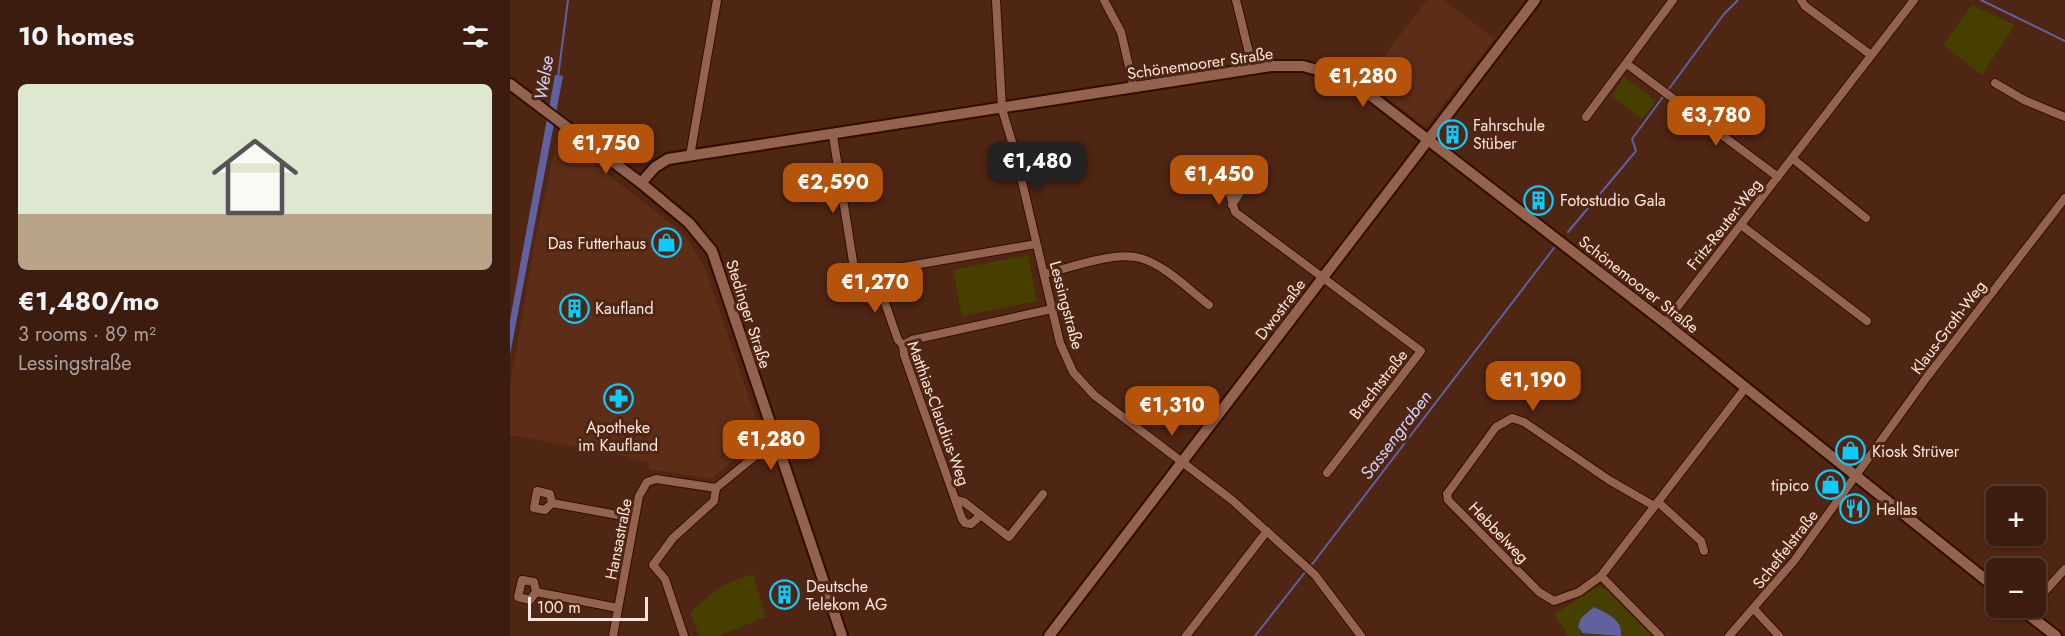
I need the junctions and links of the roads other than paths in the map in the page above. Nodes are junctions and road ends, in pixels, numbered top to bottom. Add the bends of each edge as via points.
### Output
1 (717, 0) edge
2 (996, 0) edge
3 (1104, 0) edge
4 (1236, 0) edge
5 (1535, 0) edge
6 (1673, 0) edge
7 (1801, 0) edge
8 (1914, 0) edge
9 (1871, 55) junction
10 (1627, 64) junction
11 (1253, 69) junction
12 (1995, 83) dead end
13 (510, 84) edge
14 (1134, 88) junction
15 (1002, 109) junction
16 (1586, 117) dead end
17 (2065, 117) edge
18 (832, 136) junction
19 (1429, 140) junction
20 (690, 156) junction
21 (1792, 158) junction
22 (1778, 177) junction
23 (641, 183) junction
24 (2065, 198) edge
25 (1232, 206) dead end
26 (1866, 218) dead end
27 (1741, 225) junction
28 (1036, 244) junction
29 (862, 274) junction
30 (1044, 274) junction
31 (1323, 278) junction
32 (1209, 305) dead end
33 (1052, 309) junction
34 (1867, 321) dead end
35 (1665, 322) junction
36 (903, 345) junction
37 (1746, 387) junction
38 (777, 443) junction
39 (1184, 462) junction
40 (1326, 473) dead end
41 (1855, 474) junction
42 (716, 488) junction
43 (1043, 494) dead end
44 (956, 500) junction
45 (552, 503) dead end
46 (1656, 504) junction
47 (981, 515) junction
48 (634, 518) junction
49 (1267, 531) junction
50 (1704, 551) dead end
51 (2065, 568) edge
52 (1601, 576) junction
53 (1986, 580) edge
54 (2046, 590) edge
55 (536, 592) dead end
56 (618, 608) junction
57 (1755, 610) junction
58 (2035, 618) edge
59 (613, 636) edge
60 (684, 636) edge
61 (842, 636) edge
62 (1049, 636) edge
63 (1186, 636) edge
64 (1361, 636) edge
65 (1660, 636) edge
66 (1729, 636) edge
67 (1779, 636) edge
68 (2056, 636) edge

1 - 20 street
2 - 15 street, Lessingstraße
3 - 14 street via 1121,32
4 - 11 street
5 - 19 street, Dwostraße
6 - 10 street
7 - 9 street
8 - 9 street, Fritz-Reuter-Weg
9 - 21 street, Fritz-Reuter-Weg
10 - 16 street
10 - 22 street
11 - 14 street, Schönemoorer Straße
11 - 19 street, Schönemoorer Straße via 1303,66 1332,74 1360,88
12 - 17 street
13 - 23 street, Stedinger Straße
14 - 15 street, Schönemoorer Straße
15 - 18 street, Schönemoorer Straße
15 - 28 street, Lessingstraße
18 - 20 street, Schönemoorer Straße
18 - 29 street, Matthias-Claudius-Weg via 854,268
19 - 31 street, Dwostraße
19 - 35 street, Schönemoorer Straße
20 - 23 street, Schönemoorer Straße via 661,162
21 - 22 street, Fritz-Reuter-Weg
21 - 26 street
22 - 27 street, Fritz-Reuter-Weg
23 - 38 street, Stedinger Straße via 689,223 712,251
24 - 41 street, Klaus-Groth-Weg
25 - 31 street
27 - 34 street
27 - 35 street, Fritz-Reuter-Weg
28 - 29 street
28 - 30 street, Lessingstraße
29 - 36 street, Matthias-Claudius-Weg via 884,300
30 - 32 street via 1122,256 1141,258 1161,268
30 - 33 street, Lessingstraße
31 - 39 street, Dwostraße
31 - 40 street, Brechtstraße via 1420,351
33 - 36 street
33 - 39 street, Lessingstraße via 1060,343 1073,372 1094,395
35 - 37 street, Schönemoorer Straße
36 - 44 street, Matthias-Claudius-Weg
37 - 41 street, Schönemoorer Straße
37 - 46 street
38 - 42 street via 765,448
38 - 61 street, Stedinger Straße
39 - 49 street, Lessingstraße
39 - 62 street, Dwostraße
41 - 53 street, Schönemoorer Straße
41 - 57 street, Scheffelstraße via 1841,499
42 - 48 street, Hansastraße via 656,479 647,482
42 - 60 street via 714,501 673,538 653,565 665,579
43 - 47 street, Matthias-Claudius-Weg via 1009,537
44 - 47 street, Matthias-Claudius-Weg
44 - 47 street, Matthias-Claudius-Weg via 965,523 971,524
45 - 48 street
46 - 50 street via 1701,541
46 - 52 street
46 - 52 street, Hebbelweg via 1609,480 1524,422 1512,418 1496,427 1447,494 1448,500 1533,586 1554,601 1579,592
48 - 56 street, Hansastraße
49 - 63 street
49 - 64 street, Lessingstraße via 1315,575
51 - 54 street
52 - 65 street
55 - 56 street
56 - 59 street, Hansastraße
57 - 66 street, Scheffelstraße
57 - 67 street
58 - 68 street

